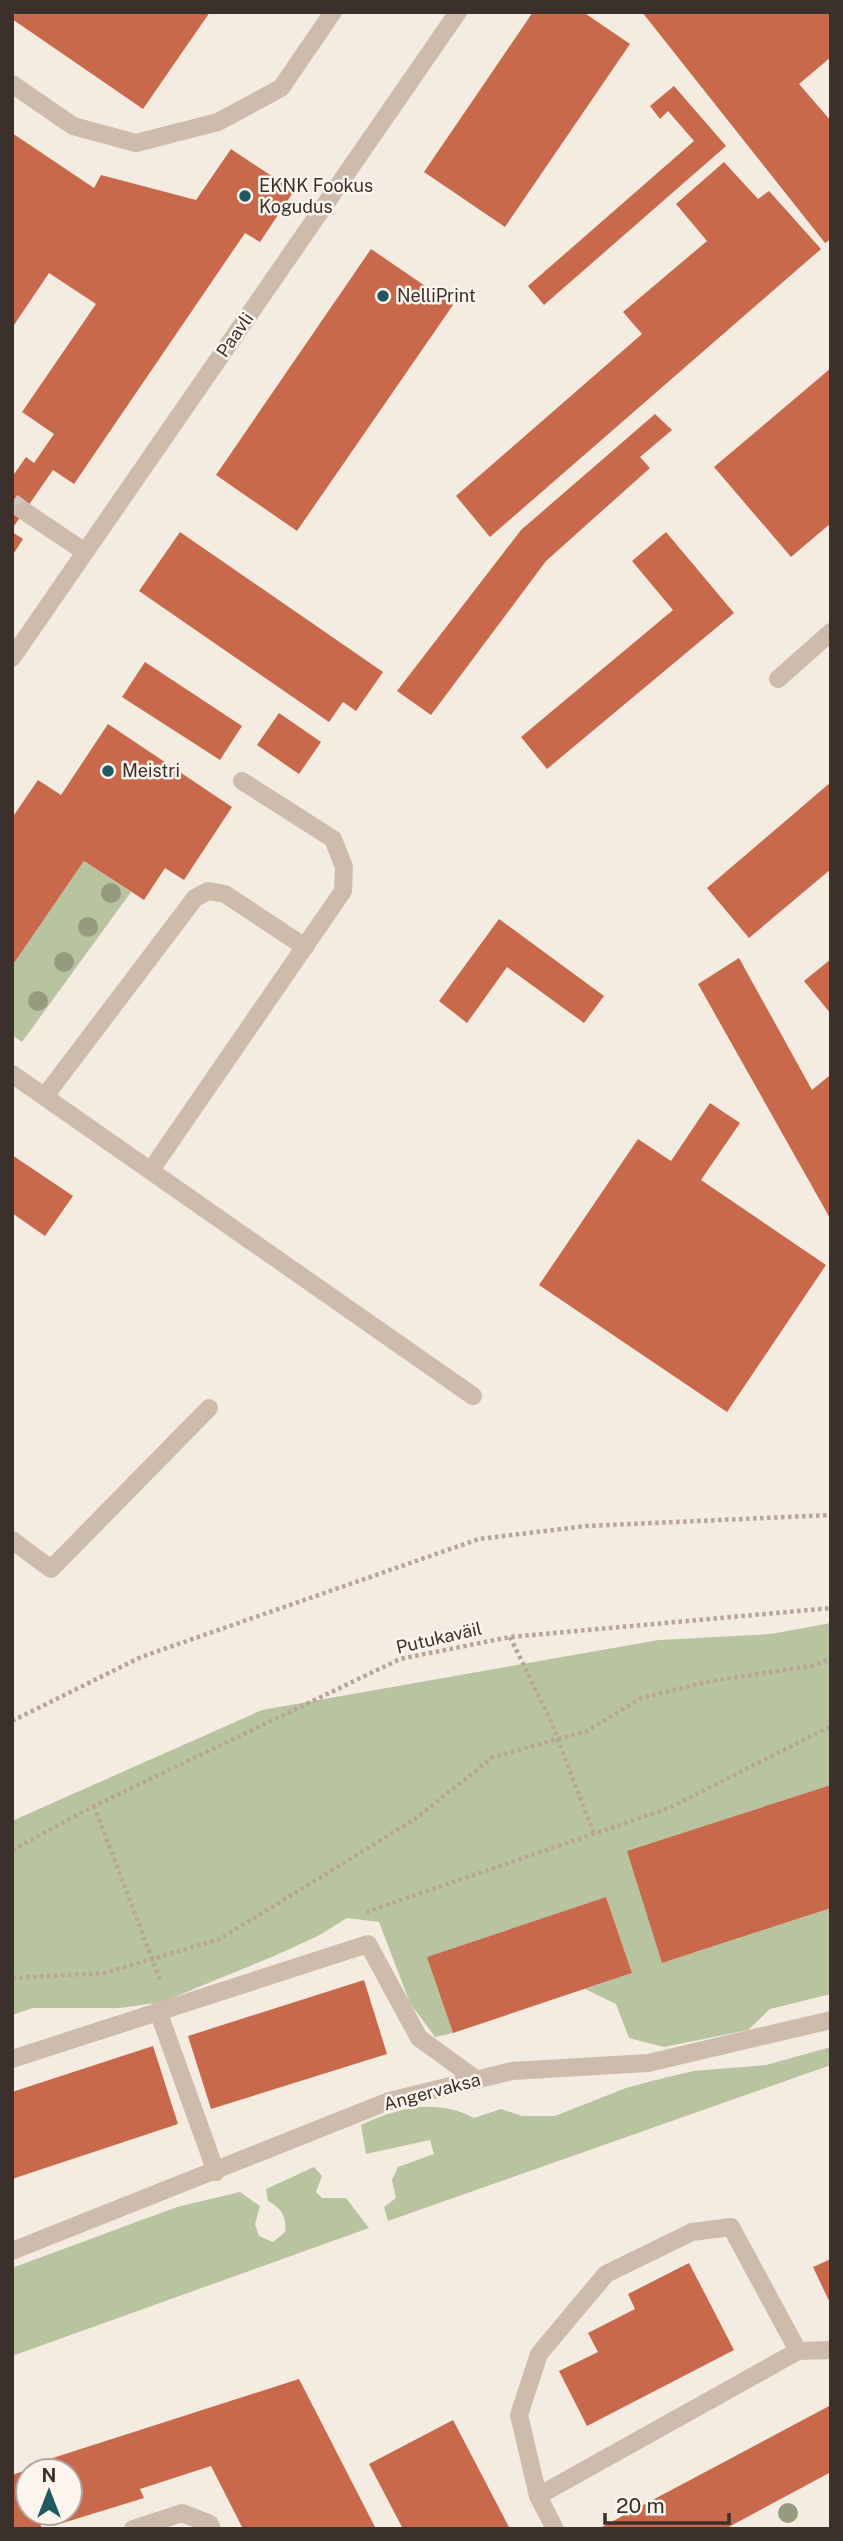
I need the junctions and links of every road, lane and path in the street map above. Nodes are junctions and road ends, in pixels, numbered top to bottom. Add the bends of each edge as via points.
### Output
1 (333, 12) edge
2 (458, 12) edge
3 (12, 84) edge
4 (24, 511) tunnel mouth
5 (85, 552) junction
6 (830, 633) edge
7 (12, 657) edge
8 (778, 679) dead end
9 (243, 781) dead end
10 (305, 947) junction
11 (12, 1074) edge
12 (45, 1097) junction
13 (151, 1170) junction
14 (473, 1396) dead end
15 (209, 1408) dead end
16 (831, 1515) edge
17 (12, 1540) edge
18 (831, 1608) edge
19 (510, 1637) junction
20 (831, 1658) edge
21 (12, 1721) edge
22 (831, 1726) edge
23 (558, 1739) junction
24 (94, 1806) junction
25 (594, 1834) junction
26 (12, 1850) edge
27 (358, 1915) dead end
28 (152, 1959) junction
29 (174, 1978) dead end
30 (12, 1979) edge
31 (161, 1982) junction
32 (149, 1986) dead end
33 (158, 2011) junction
34 (831, 2021) edge
35 (12, 2059) edge
36 (477, 2080) junction
37 (216, 2172) junction
38 (12, 2251) edge
39 (831, 2350) edge
40 (798, 2351) junction
41 (538, 2496) junction
42 (133, 2529) edge
43 (212, 2529) edge
44 (555, 2529) edge

1 - 3 street via 282,88 218,122 136,143 73,126
2 - 5 street, Paavli
4 - 5 street
5 - 7 street, Paavli
6 - 8 street
9 - 10 street via 333,839 344,867 343,891
10 - 12 street via 225,894 208,891 195,898
10 - 13 street
11 - 12 street
12 - 13 street
13 - 14 street
15 - 17 street via 51,1569
16 - 21 path via 586,1526 479,1539 141,1657
18 - 19 path, Putukaväil
19 - 23 path
19 - 24 path, Putukaväil via 400,1659
20 - 23 path via 812,1666 711,1681 641,1698 587,1731
22 - 25 path via 669,1808
23 - 25 path
23 - 28 path via 493,1757 415,1819 220,1939
24 - 26 path, Putukaväil
24 - 28 path
25 - 27 path
28 - 30 path via 105,1973
28 - 31 path
29 - 31 path
31 - 32 path
33 - 35 street
33 - 36 street via 368,1944 419,2038
33 - 37 street
34 - 36 street, Angervaksa via 648,2063 512,2071
36 - 37 street, Angervaksa via 389,2101
37 - 38 street, Angervaksa
39 - 40 street
40 - 41 street
40 - 41 street via 731,2227 692,2232 606,2274 539,2354 519,2415
41 - 44 street
42 - 43 street via 182,2513

